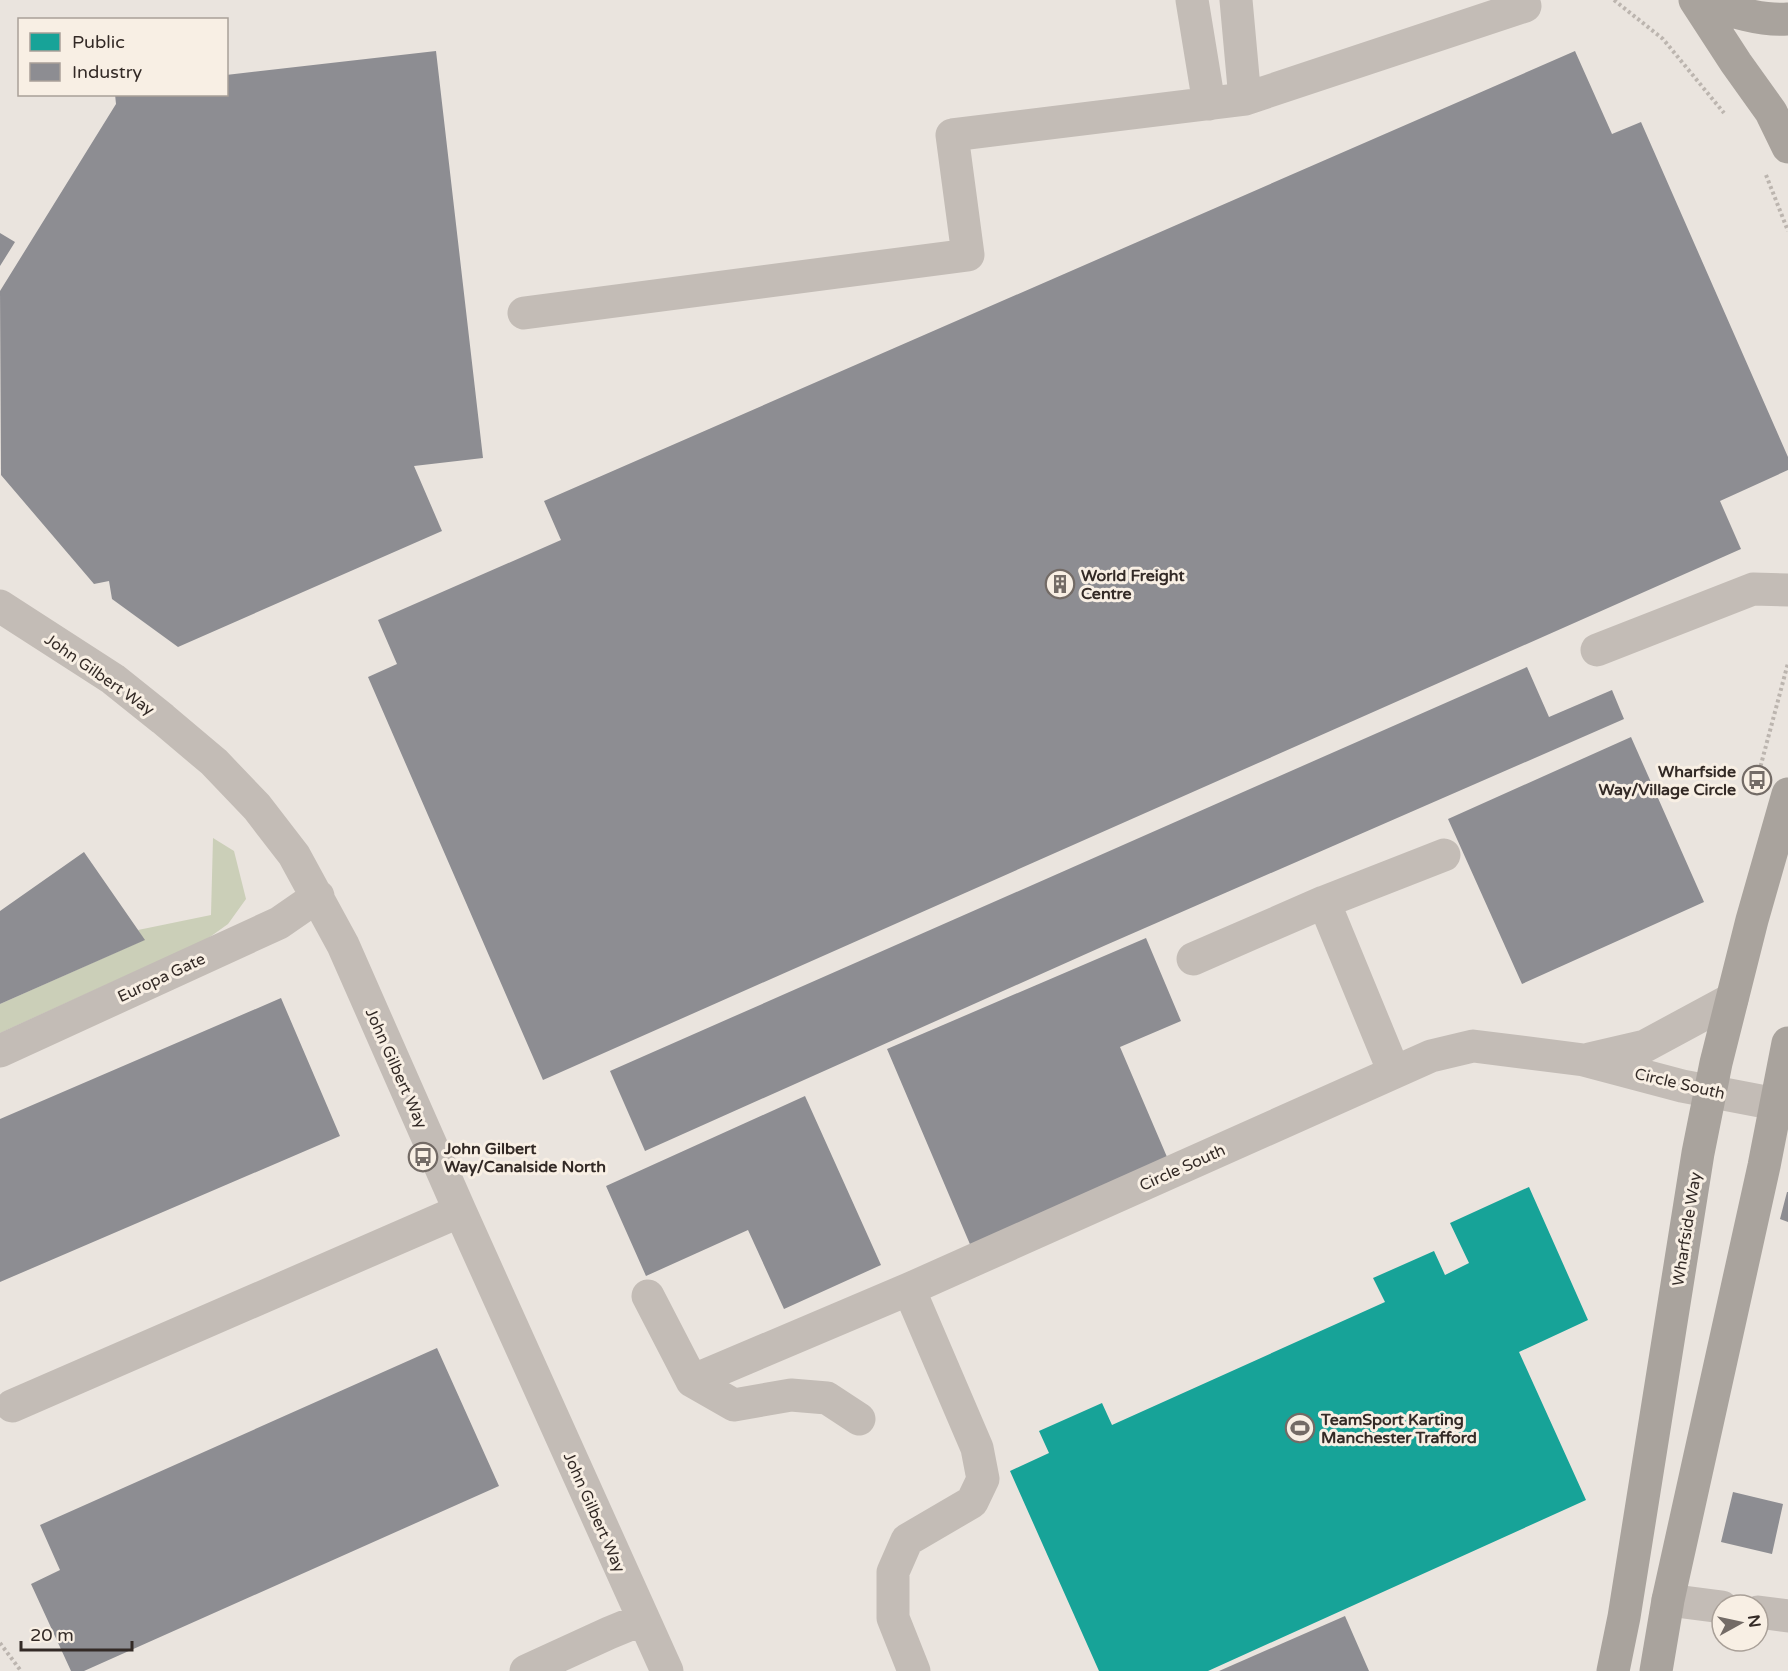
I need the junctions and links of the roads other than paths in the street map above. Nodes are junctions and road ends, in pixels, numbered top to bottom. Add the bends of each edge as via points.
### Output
1 (1192, 0) edge
2 (1236, 0) edge
3 (1695, 0) edge
4 (1706, 0) edge
5 (1525, 6) dead end
6 (1788, 19) edge
7 (1245, 99) junction
8 (1209, 104) junction
9 (1788, 147) edge
10 (524, 313) dead end
11 (1788, 590) edge
12 (0, 606) edge
13 (1597, 650) dead end
14 (1788, 794) edge
15 (1444, 855) dead end
16 (318, 896) junction
17 (1324, 902) junction
18 (1193, 959) dead end
19 (1732, 999) junction
20 (1788, 1045) edge
21 (0, 1051) edge
22 (1584, 1060) junction
23 (1394, 1072) junction
24 (1710, 1091) junction
25 (1776, 1104) junction
26 (460, 1211) junction
27 (909, 1289) junction
28 (648, 1296) dead end
29 (692, 1381) junction
30 (12, 1406) dead end
31 (859, 1419) dead end
32 (1668, 1600) junction
33 (1710, 1605) edge
34 (1770, 1614) edge
35 (1788, 1616) edge
36 (643, 1619) junction
37 (526, 1671) edge
38 (667, 1671) edge
39 (914, 1671) edge
40 (1613, 1671) edge
41 (1656, 1671) edge

1 - 8 street
2 - 7 street
3 - 9 highway via 1771,112
4 - 6 highway via 1719,7
5 - 7 street
7 - 8 street
8 - 10 street via 952,135 968,255
11 - 13 street via 1753,589
12 - 16 street, John Gilbert Way via 112,679 214,762 282,839
14 - 19 highway, Wharfside Way
15 - 17 street
16 - 21 street, Europa Gate via 279,923
16 - 26 street, John Gilbert Way
17 - 18 street
17 - 23 street
19 - 22 street, Circle South via 1645,1046
19 - 24 highway, Wharfside Way
20 - 25 highway
22 - 23 street, Circle South via 1473,1046 1431,1056
22 - 24 street, Circle South
23 - 27 street, Circle South
24 - 25 street, Circle South
24 - 40 highway, Wharfside Way
25 - 32 highway
26 - 30 street
26 - 36 street, John Gilbert Way
27 - 29 street, Circle South
27 - 39 street via 976,1448 983,1479 972,1502 908,1540 893,1572 893,1618
28 - 29 street
29 - 31 street via 734,1405 791,1395 827,1398
32 - 33 street
32 - 41 highway
34 - 35 street
36 - 37 street
36 - 38 street, John Gilbert Way

